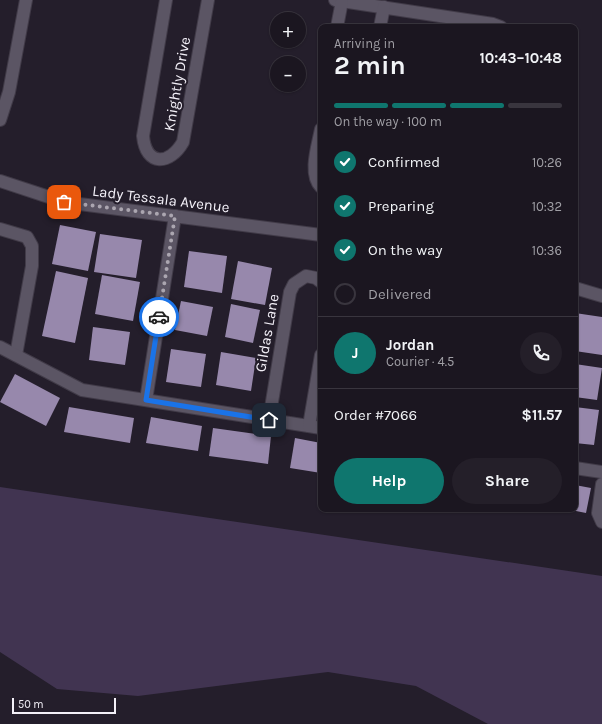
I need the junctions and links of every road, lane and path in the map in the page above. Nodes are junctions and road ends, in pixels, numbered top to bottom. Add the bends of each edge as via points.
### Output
1 (26, 0) edge
2 (166, 0) edge
3 (208, 0) edge
4 (339, 0) edge
5 (384, 7) junction
6 (338, 24) edge
7 (381, 24) edge
8 (493, 24) edge
9 (0, 120) edge
10 (318, 148) edge
11 (0, 181) edge
12 (318, 182) edge
13 (175, 216) junction
14 (0, 229) edge
15 (318, 235) edge
16 (318, 280) edge
17 (578, 289) edge
18 (602, 296) edge
19 (0, 347) edge
20 (16, 355) junction
21 (318, 391) edge
22 (146, 400) junction
23 (269, 420) junction
24 (315, 427) edge
25 (578, 468) edge
26 (602, 472) edge
27 (602, 484) edge
28 (602, 522) edge

1 - 9 street via 9,92
2 - 3 street, Knightly Drive via 143,136 147,152 158,159 166,159 173,155 183,142
4 - 5 street
4 - 6 street
5 - 7 street
5 - 8 street
10 - 12 street via 315,168 315,178
11 - 13 street, Lady Tessala Avenue via 64,202
13 - 15 street, Lady Tessala Avenue
13 - 22 street
14 - 20 street via 27,237 32,246 32,266
16 - 23 street, Gildas Lane via 306,276 294,284 290,292
17 - 18 street
19 - 20 street
20 - 22 street via 82,390
21 - 24 street
22 - 23 street
23 - 24 street
25 - 26 street
27 - 28 street via 598,513

